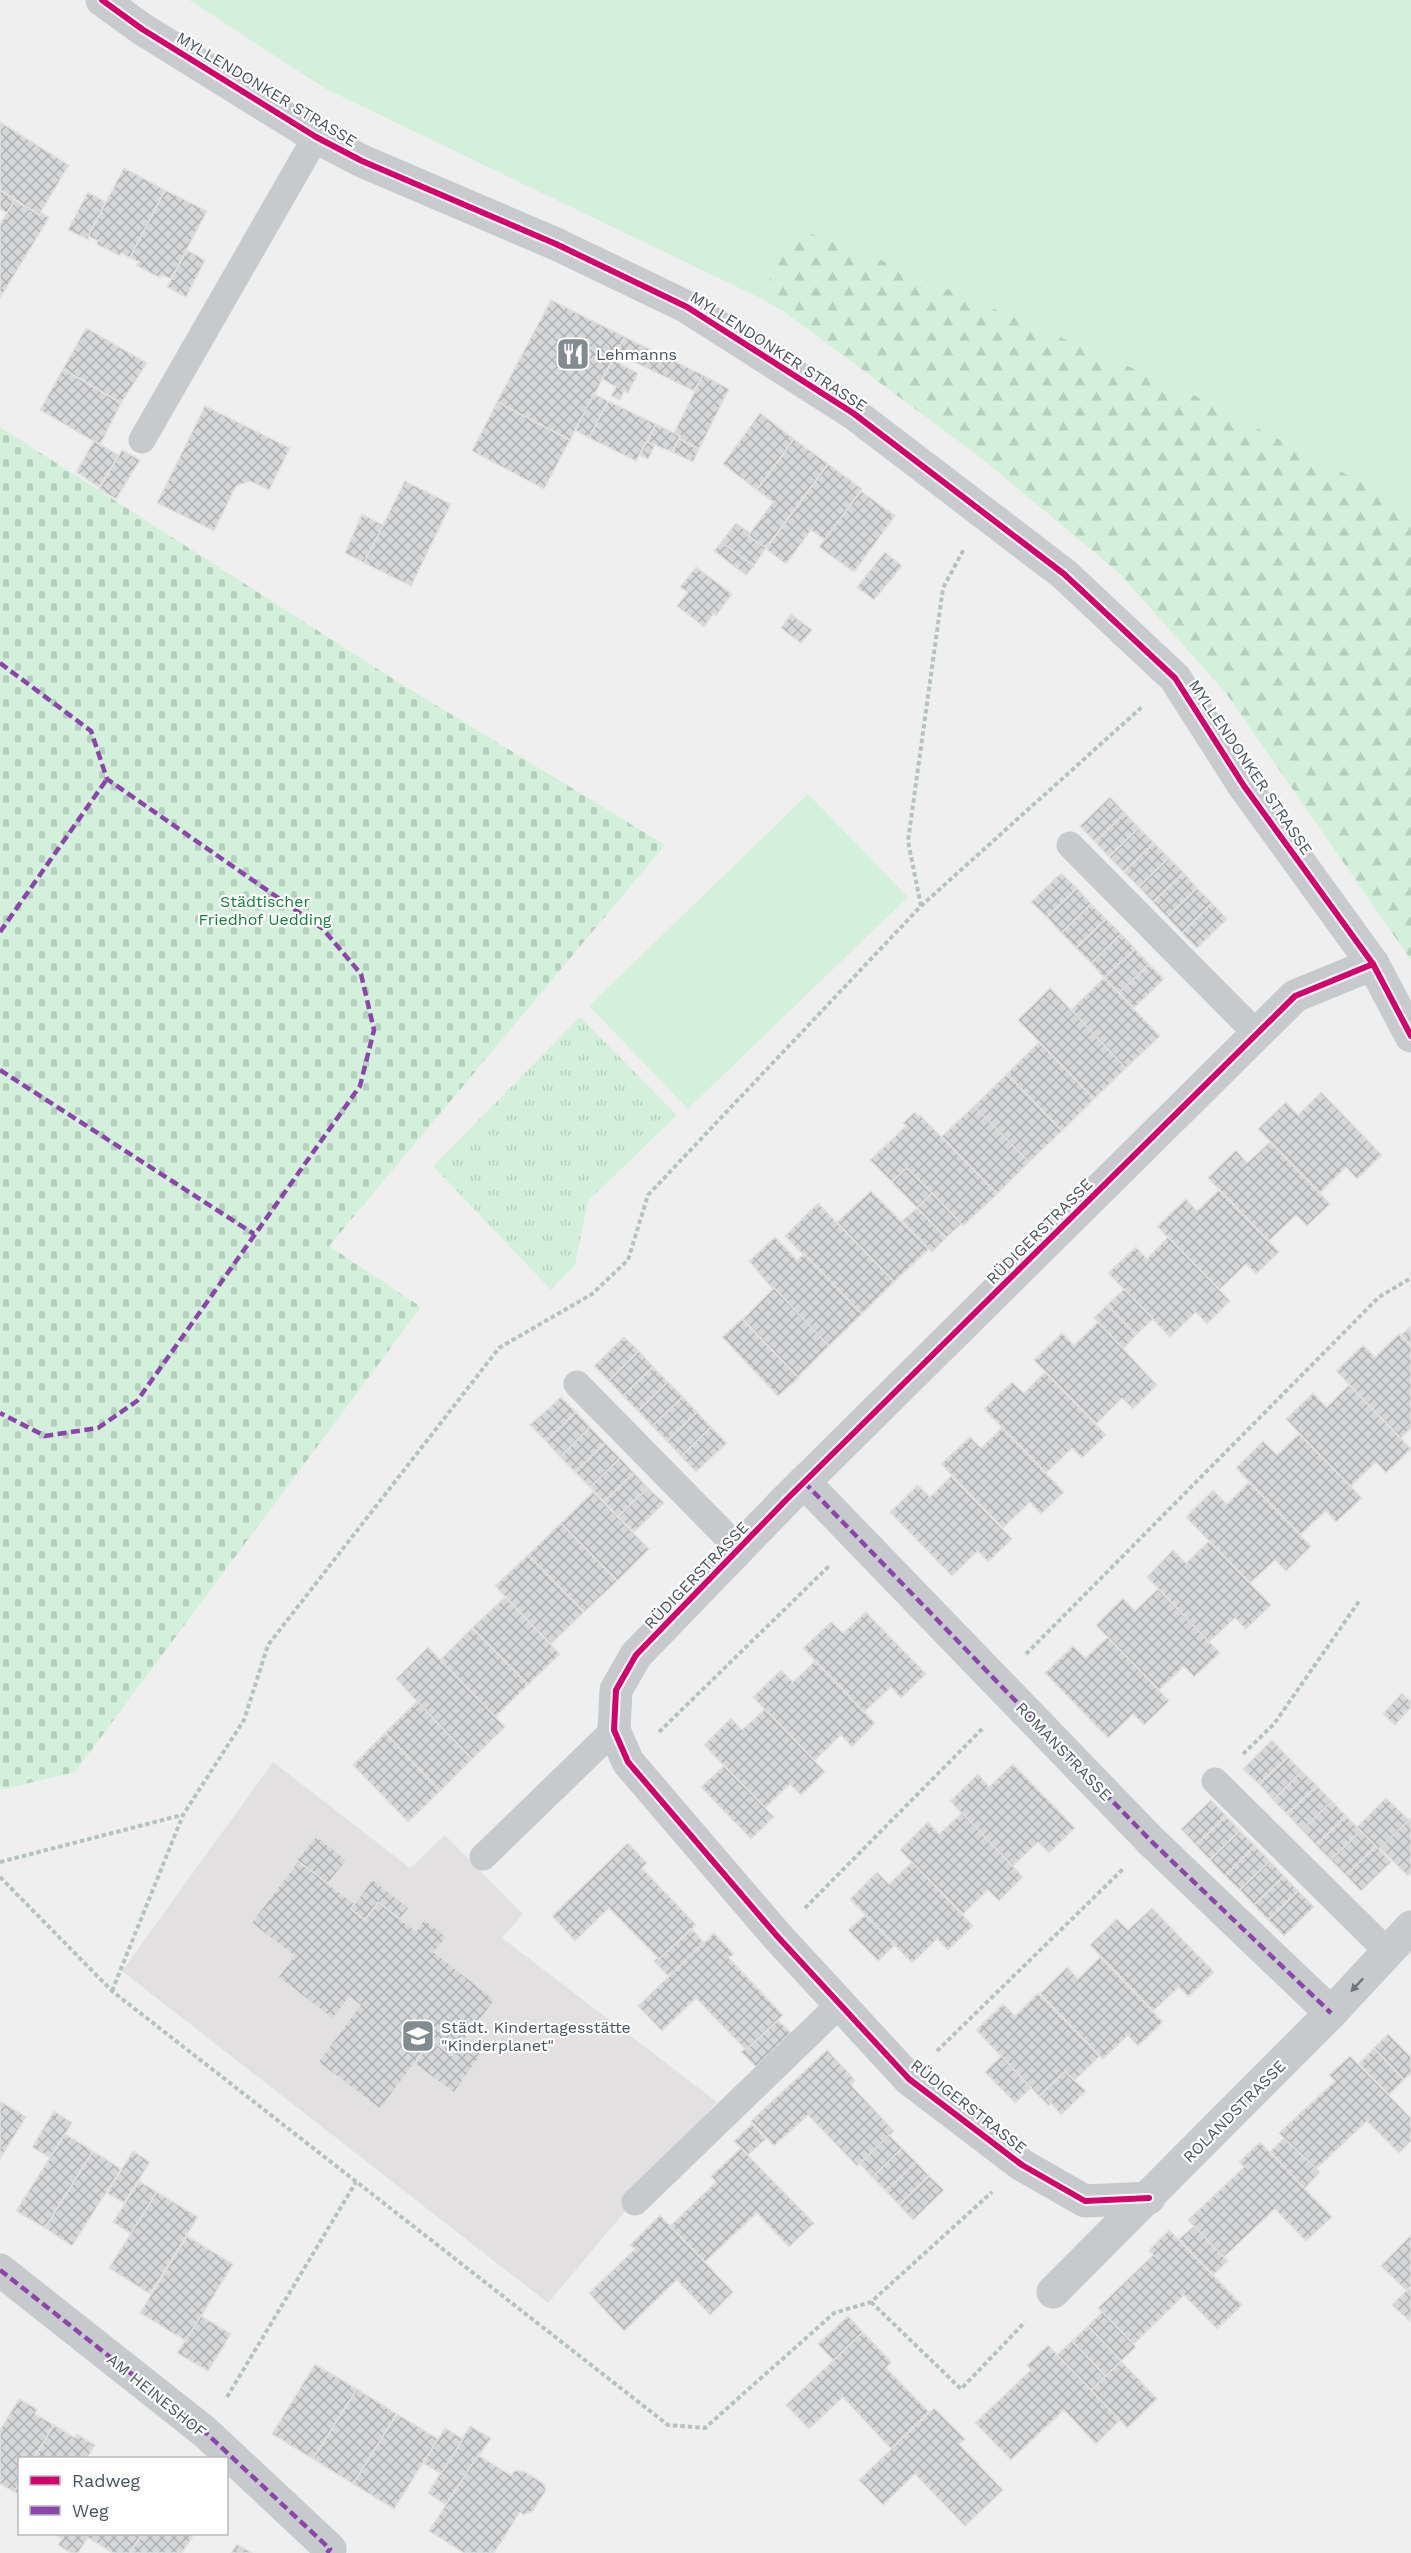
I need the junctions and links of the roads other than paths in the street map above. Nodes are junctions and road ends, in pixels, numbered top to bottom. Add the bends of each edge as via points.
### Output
1 (102, 0) edge
2 (316, 137) junction
3 (142, 440) dead end
4 (1070, 845) dead end
5 (1373, 964) junction
6 (1257, 1034) junction
7 (1411, 1036) edge
8 (577, 1384) dead end
9 (804, 1482) junction
10 (739, 1549) junction
11 (614, 1730) junction
12 (1215, 1780) dead end
13 (483, 1857) dead end
14 (1411, 1927) edge
15 (1388, 1952) junction
16 (839, 2005) junction
17 (1331, 2013) junction
18 (1149, 2198) junction
19 (635, 2202) dead end
20 (0, 2270) edge
21 (1053, 2292) road end
22 (327, 2553) edge

1 - 2 street, MYLLENDONKER STRASSE
2 - 3 lane
2 - 5 street, MYLLENDONKER STRASSE via 687,307 853,413 1064,574 1175,678 1244,786
4 - 6 lane
5 - 6 street, RÜDIGERSTRASSE via 1295,996
5 - 7 street, MYLLENDONKER STRASSE
6 - 9 street, RÜDIGERSTRASSE
8 - 10 lane
9 - 10 street, RÜDIGERSTRASSE
9 - 17 street, ROMANSTRASSE via 1151,1841
10 - 11 street, RÜDIGERSTRASSE via 636,1655 616,1690
11 - 13 lane
11 - 16 street, RÜDIGERSTRASSE via 628,1762
12 - 15 lane
14 - 15 street, ROLANDSTRASSE
15 -> 17 street, ROLANDSTRASSE
16 - 18 street, RÜDIGERSTRASSE via 909,2079 1022,2165 1085,2201
16 - 19 lane
17 - 18 street, ROLANDSTRASSE
18 - 21 street, ROLANDSTRASSE
20 - 22 street, AM HEINESHOF via 205,2432 330,2549

